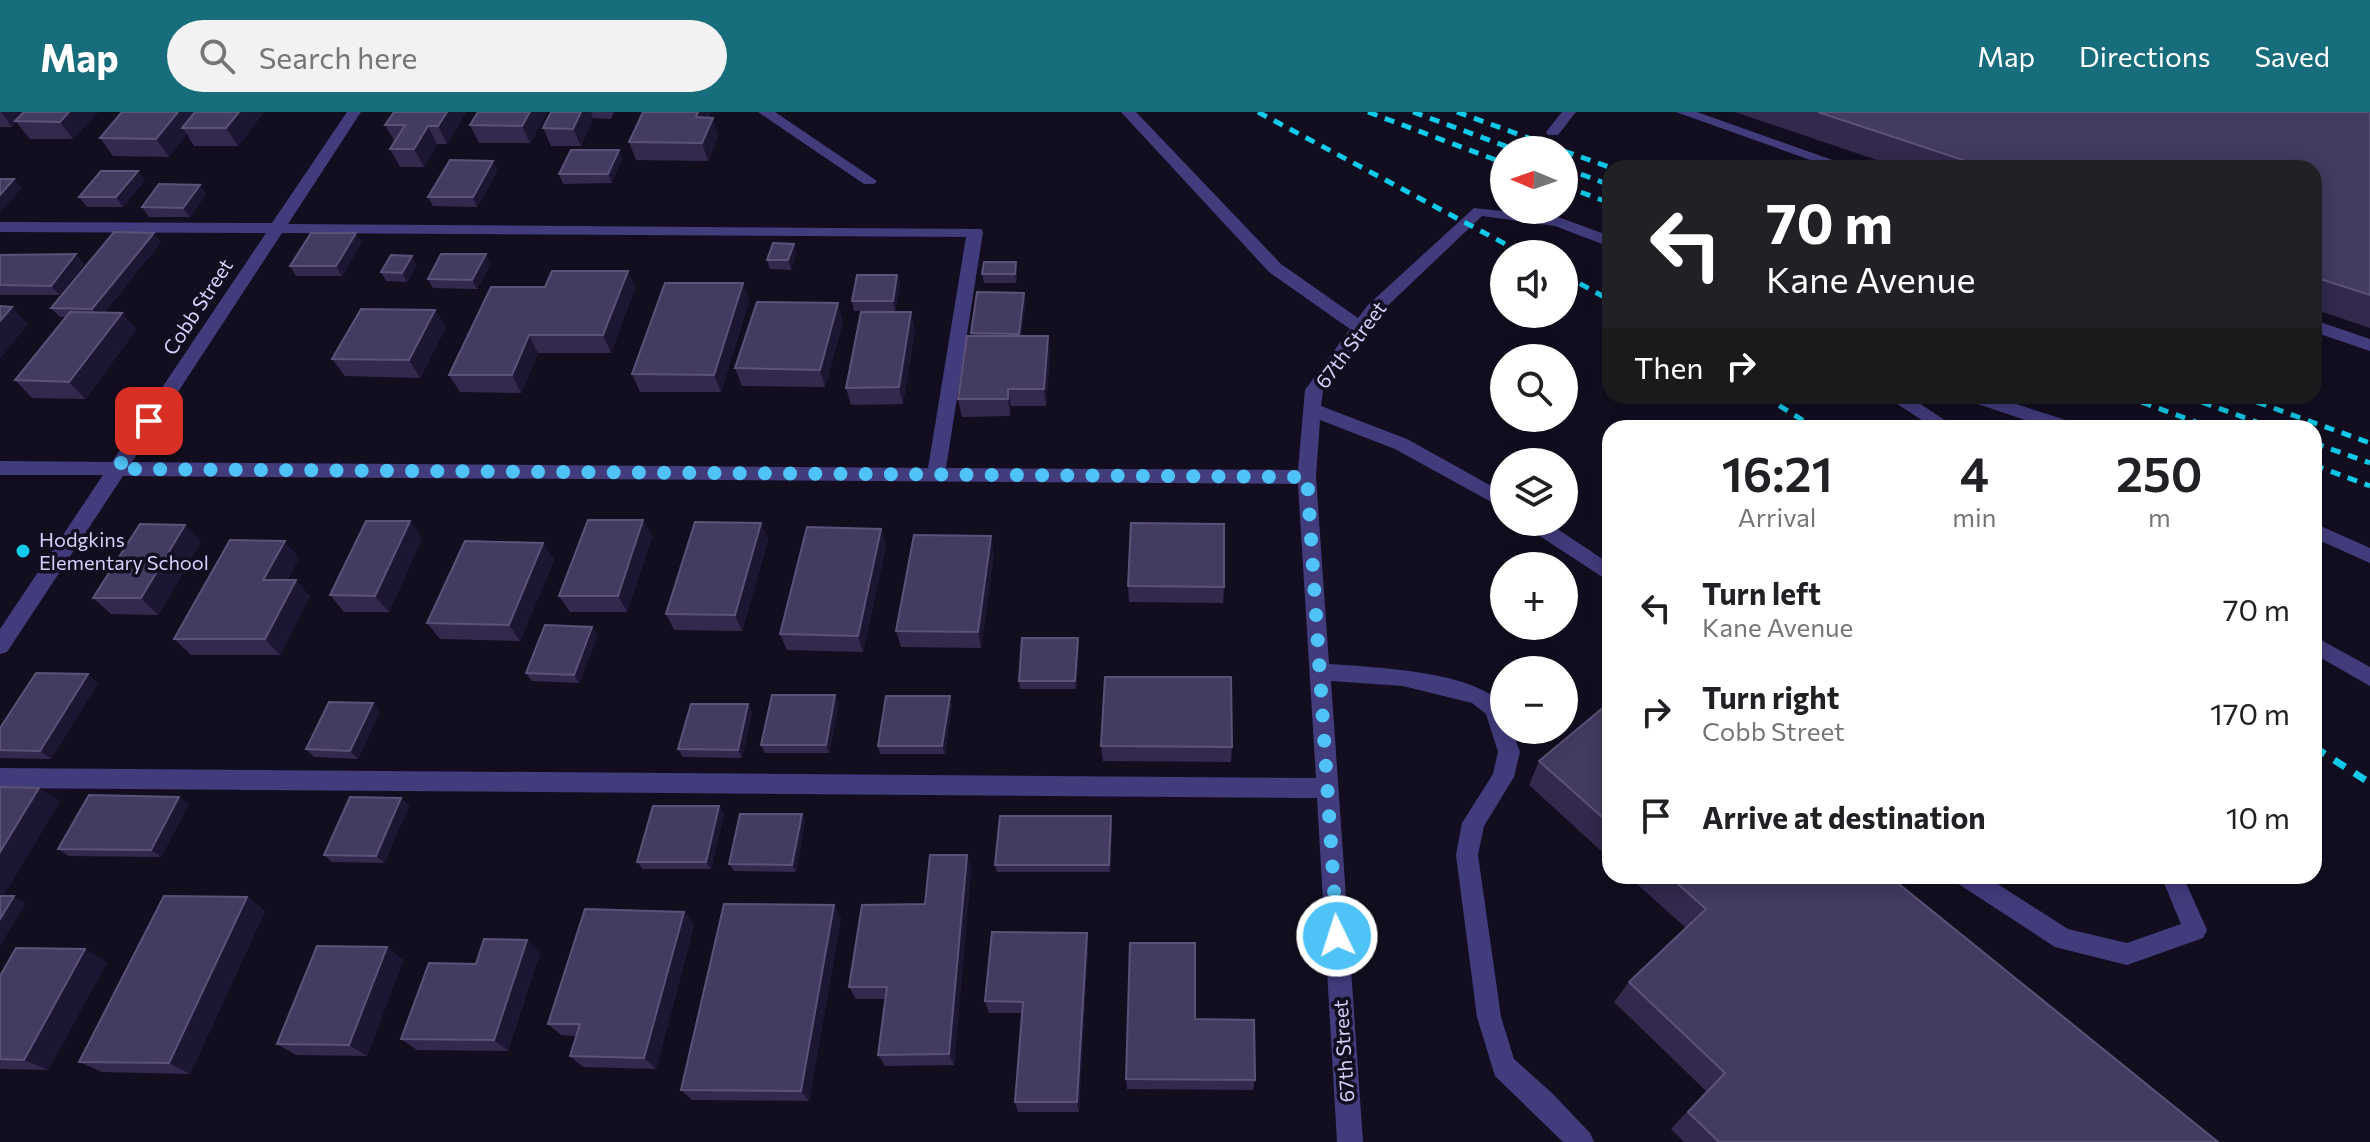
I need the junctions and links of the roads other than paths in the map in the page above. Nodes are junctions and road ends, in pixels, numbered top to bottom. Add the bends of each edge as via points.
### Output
1 (354, 112) edge
2 (765, 112) edge
3 (1128, 112) edge
4 (1569, 112) edge
5 (1683, 112) edge
6 (1553, 132) dead end
7 (1824, 160) edge
8 (869, 181) dead end
9 (0, 227) edge
10 (276, 228) junction
11 (1602, 239) edge
12 (1361, 328) junction
13 (2322, 329) edge
14 (2370, 345) edge
15 (1908, 404) edge
16 (1996, 404) edge
17 (1313, 410) junction
18 (1934, 420) edge
19 (2045, 420) edge
20 (0, 468) edge
21 (117, 469) junction
22 (936, 474) junction
23 (1307, 477) junction
24 (1490, 494) edge
25 (2322, 534) edge
26 (1554, 536) edge
27 (2370, 556) edge
28 (1602, 569) edge
29 (0, 646) edge
30 (2322, 649) edge
31 (1319, 672) junction
32 (2370, 677) edge
33 (0, 778) edge
34 (1327, 788) junction
35 (1977, 884) edge
36 (2175, 884) edge
37 (1350, 1142) edge
38 (1581, 1142) edge

1 - 10 street, Cobb Street
2 - 8 street
3 - 12 street via 1275,268
4 - 6 street
5 - 7 street
9 - 10 street
10 - 21 street, Cobb Street
10 - 22 street via 975,232
11 - 12 street, 67th Street via 1558,222 1479,211 1374,309
12 - 17 street, 67th Street via 1314,390
13 - 14 street
15 - 18 street
16 - 19 street
17 - 23 street, 67th Street
17 - 24 street via 1401,444
20 - 21 street
21 - 22 street
21 - 29 street, Cobb Street
22 - 23 street
23 - 31 street, 67th Street
25 - 27 street
26 - 28 street
30 - 32 street
31 - 34 street, 67th Street
31 - 38 street via 1403,677 1478,696 1495,709 1509,752 1503,777 1473,823 1467,855 1489,1017 1504,1067
33 - 34 street
34 - 37 street, 67th Street
35 - 36 street via 2063,939 2127,954 2195,930

